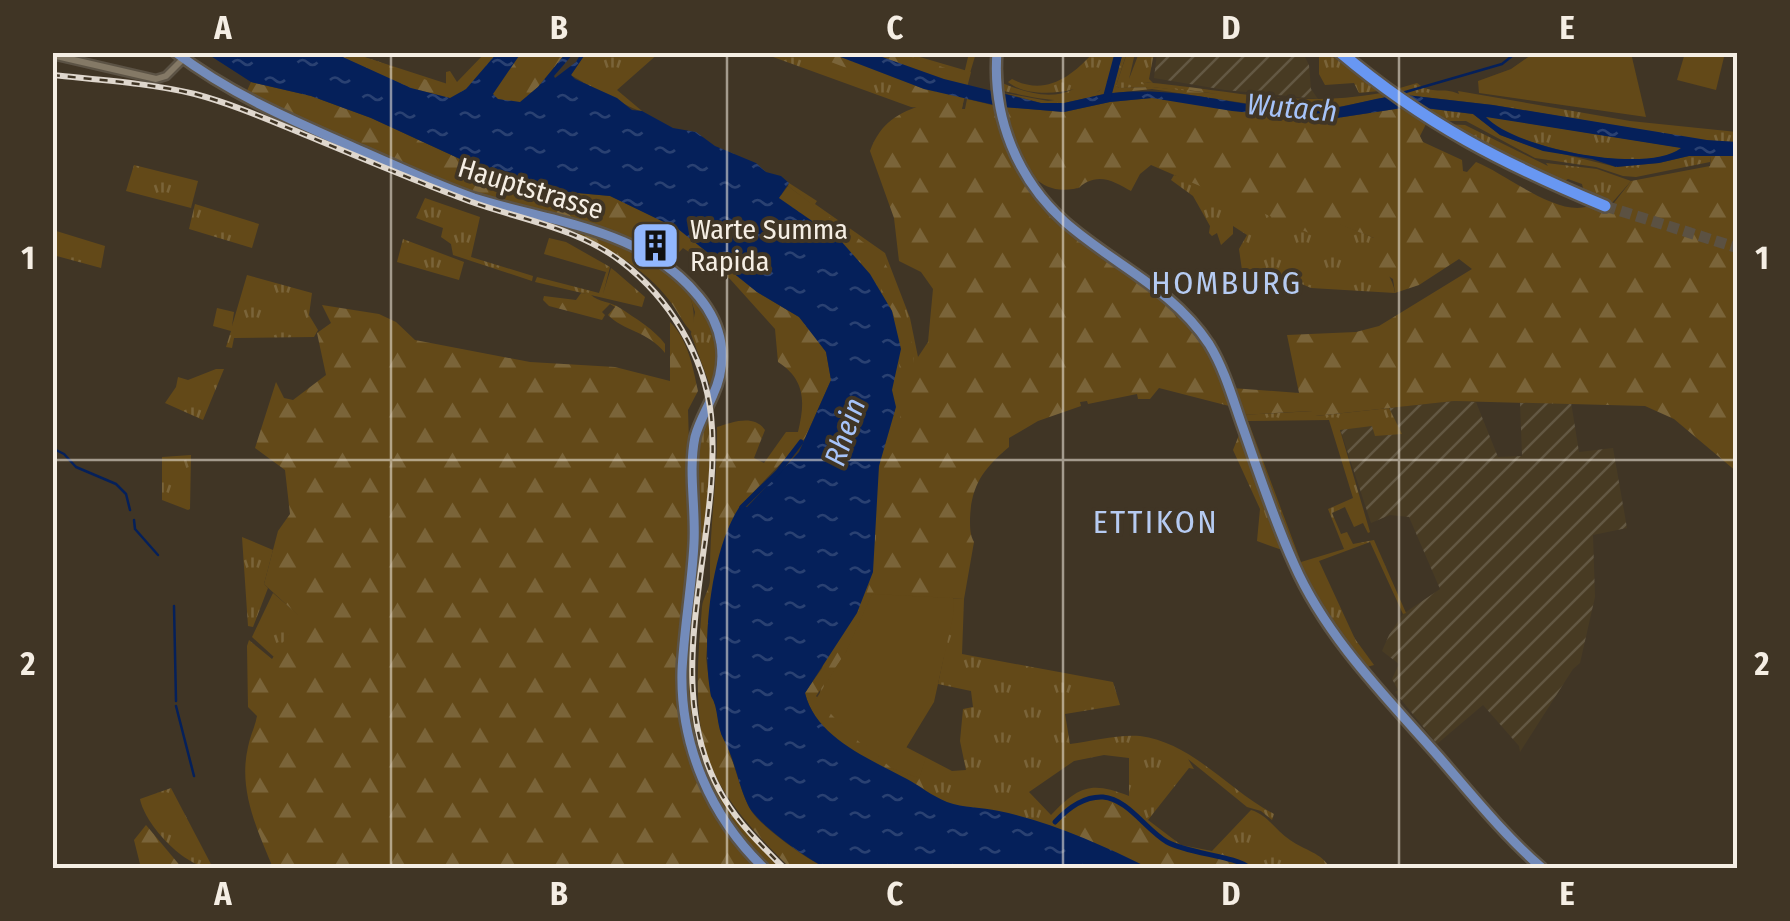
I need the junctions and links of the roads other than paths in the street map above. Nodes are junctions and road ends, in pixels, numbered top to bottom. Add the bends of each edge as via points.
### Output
1 (996, 52) edge
2 (1331, 52) edge
3 (1340, 52) edge
4 (52, 55) edge
5 (179, 56) edge
6 (1374, 81) junction
7 (1605, 206) tunnel mouth
8 (764, 868) edge
9 (1542, 868) edge

1 - 9 main road via 1003,122 1022,170 1048,205 1164,294 1197,328 1228,384 1311,598 1379,688
2 - 6 highway
3 - 6 highway
4 - 5 street via 156,79
5 - 8 main road, Hauptstrasse via 262,108 453,190 640,248 705,305 720,337 722,369 694,448 685,715 696,763 717,808
6 - 7 highway via 1454,135

